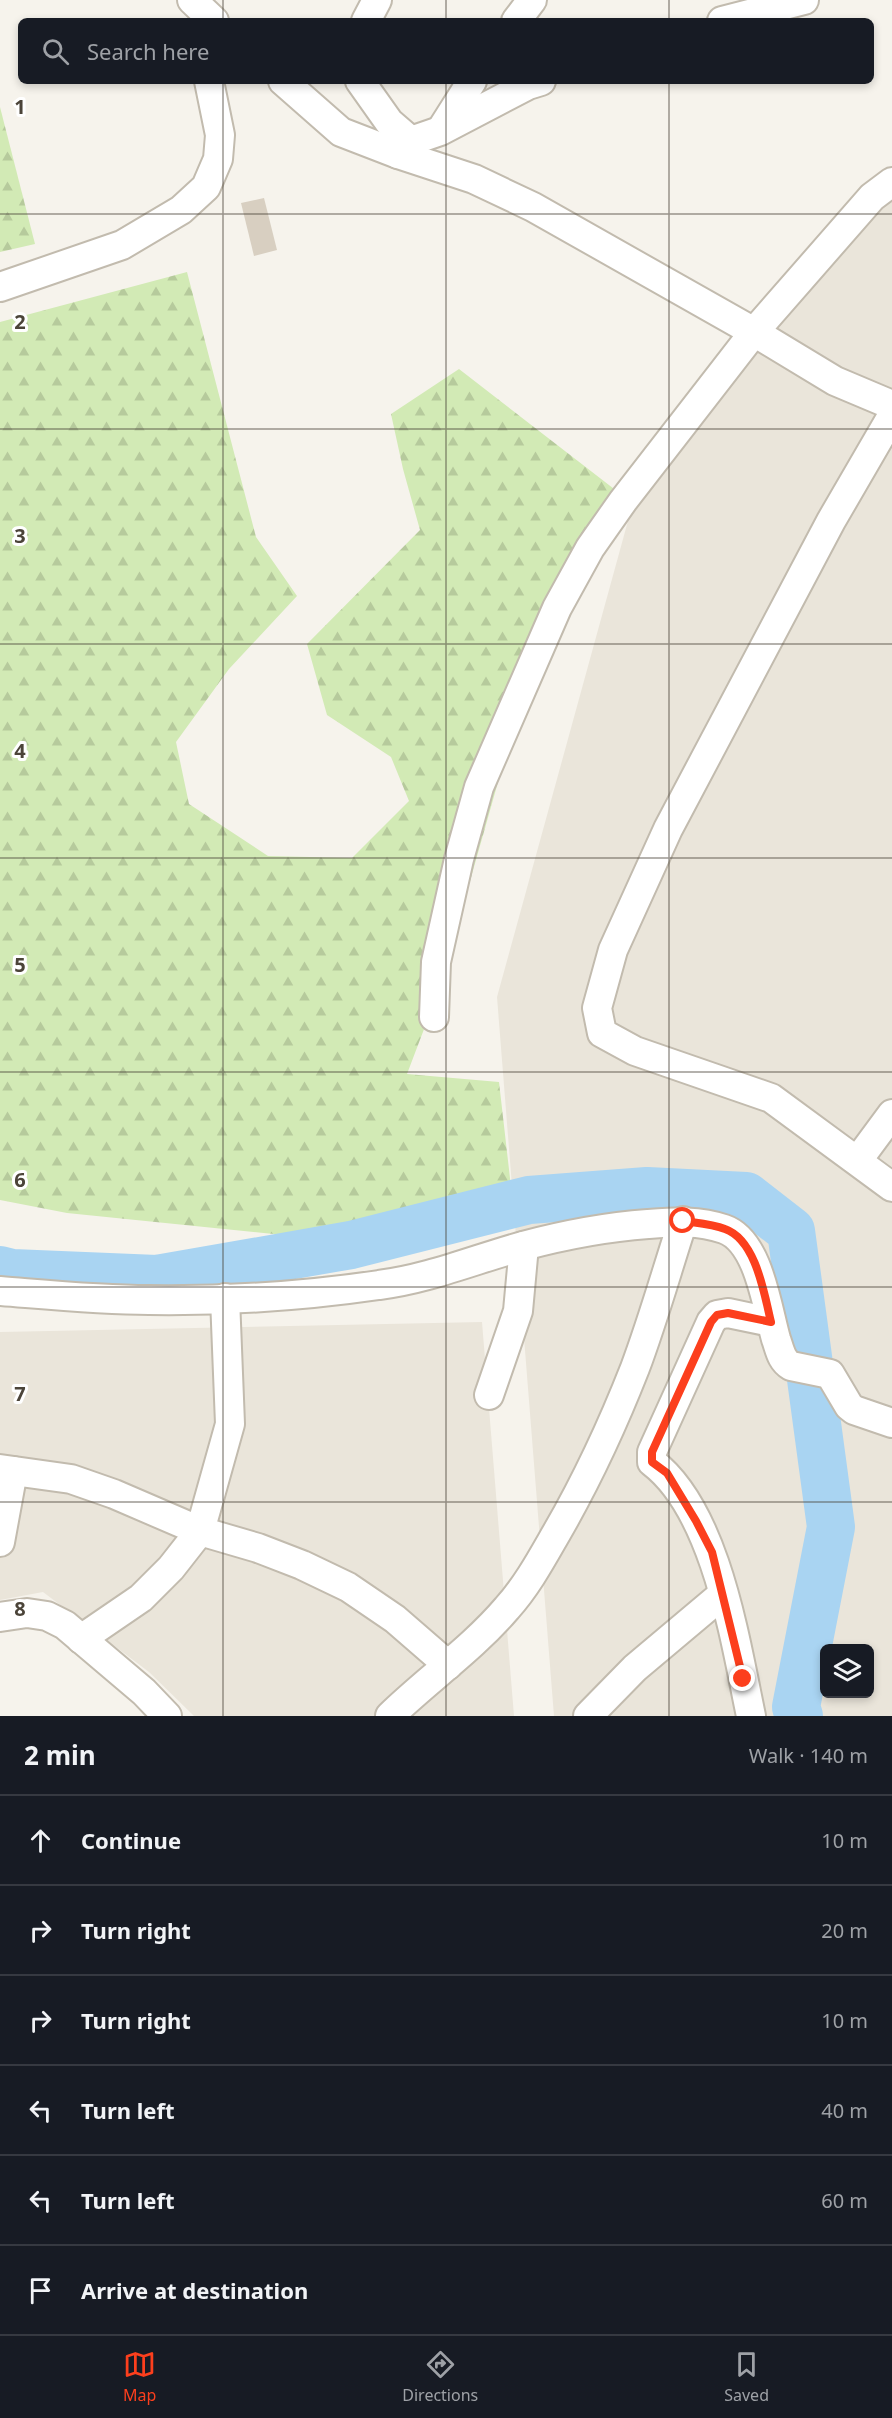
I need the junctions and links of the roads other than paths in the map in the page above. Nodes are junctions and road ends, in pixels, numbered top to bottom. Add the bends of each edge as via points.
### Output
1 (377, 0) edge
2 (532, 0) edge
3 (804, 0) edge
4 (368, 18) edge
5 (518, 18) edge
6 (734, 18) edge
7 (210, 84) edge
8 (286, 84) edge
9 (362, 84) edge
10 (470, 84) edge
11 (533, 84) edge
12 (440, 131) junction
13 (404, 147) junction
14 (892, 182) edge
15 (0, 287) edge
16 (754, 332) junction
17 (892, 405) edge
18 (892, 416) edge
19 (434, 1017) dead end
20 (892, 1114) edge
21 (858, 1160) junction
22 (892, 1187) edge
23 (683, 1221) junction
24 (525, 1246) junction
25 (0, 1291) edge
26 (225, 1298) junction
27 (771, 1322) junction
28 (489, 1395) dead end
29 (892, 1423) edge
30 (7, 1470) edge
31 (200, 1531) junction
32 (0, 1542) edge
33 (723, 1594) junction
34 (0, 1617) edge
35 (81, 1639) junction
36 (448, 1665) junction
37 (167, 1716) edge
38 (390, 1716) edge
39 (588, 1716) edge
40 (750, 1716) edge

1 - 4 street
2 - 5 street
3 - 6 street
7 - 15 street via 220,135 218,159 206,187 180,210 122,245
8 - 13 street via 341,132
9 - 13 street
10 - 12 street
11 - 12 street
12 - 13 street
13 - 16 street via 533,207
14 - 16 street via 872,197
16 - 17 street via 835,381
16 - 19 street via 623,501 590,548 557,608 479,787 436,962
18 - 21 street via 831,521 668,829 613,950 597,1008 602,1033 635,1051 771,1098
20 - 21 street
21 - 22 street
23 - 24 street via 626,1225
23 - 27 street via 725,1229 738,1236 762,1283
23 - 36 street via 635,1366 576,1499 508,1607
24 - 26 street via 382,1285
24 - 28 street via 518,1311
25 - 26 street via 93,1299
26 - 31 street via 230,1424
27 - 29 street via 782,1358 791,1366 824,1372 833,1378 854,1410
27 - 33 street via 728,1313 717,1315 652,1452 652,1462 667,1473 712,1552
30 - 31 street via 71,1479
30 - 32 street
31 - 35 street via 141,1598
31 - 36 street via 258,1548 348,1587 395,1619
33 - 39 street via 635,1668
33 - 40 street
34 - 35 street via 27,1613 47,1616
35 - 37 street
36 - 38 street

